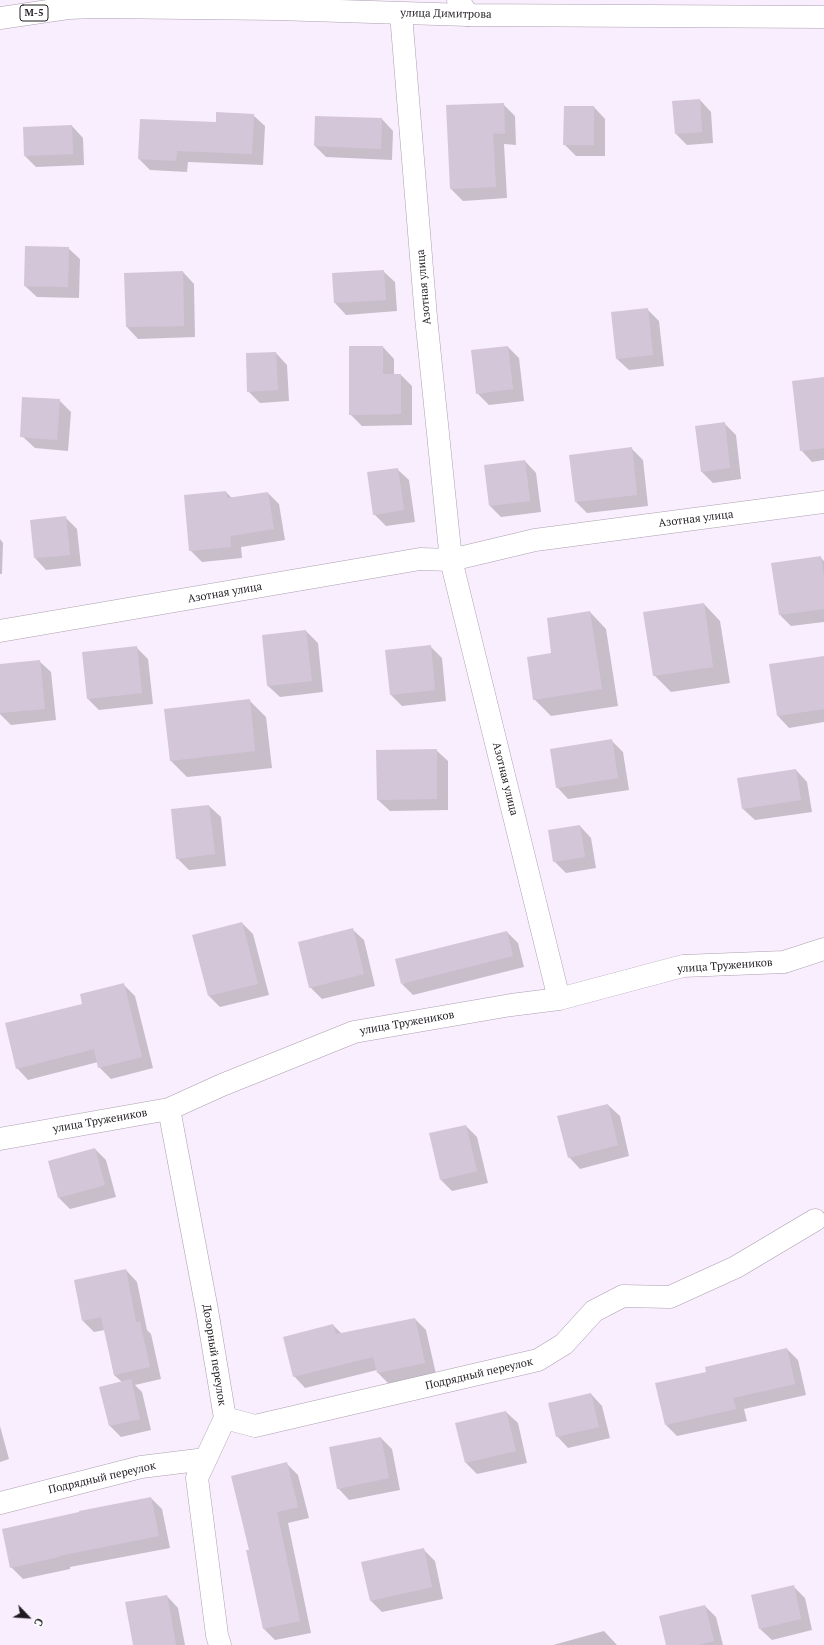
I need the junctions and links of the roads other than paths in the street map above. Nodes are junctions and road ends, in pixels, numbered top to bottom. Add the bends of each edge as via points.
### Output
1 (34, 0) edge
2 (68, 8) junction
3 (463, 8) edge
4 (401, 14) junction
5 (824, 17) edge
6 (0, 18) edge
7 (824, 502) edge
8 (451, 560) junction
9 (0, 631) edge
10 (824, 949) edge
11 (559, 998) junction
12 (170, 1109) junction
13 (0, 1139) edge
14 (815, 1220) dead end
15 (225, 1418) junction
16 (206, 1459) junction
17 (0, 1503) edge
18 (220, 1645) edge

1 - 2 street, М-5
2 - 4 street, улица Димитрова via 276,9
2 - 6 street, М-5
3 - 4 street, улица Димитрова
3 - 5 street, улица Димитрова
4 - 8 street, Азотная улица via 426,317
7 - 8 street, Азотная улица via 535,540
8 - 9 street, Азотная улица via 420,559
8 - 11 street, Азотная улица
10 - 11 street, улица Тружеников via 784,962 684,966
11 - 12 street, улица Тружеников via 354,1032 222,1085
12 - 13 street, улица Тружеников
12 - 15 street, Дозорный переулок
14 - 15 street, Подрядный переулок via 736,1267 670,1297 623,1296 594,1311 564,1344 538,1360 255,1426
15 - 16 street, Дозорный переулок
16 - 17 street, Подрядный переулок via 141,1467
16 - 18 street, Дозорный переулок via 197,1478 216,1635

